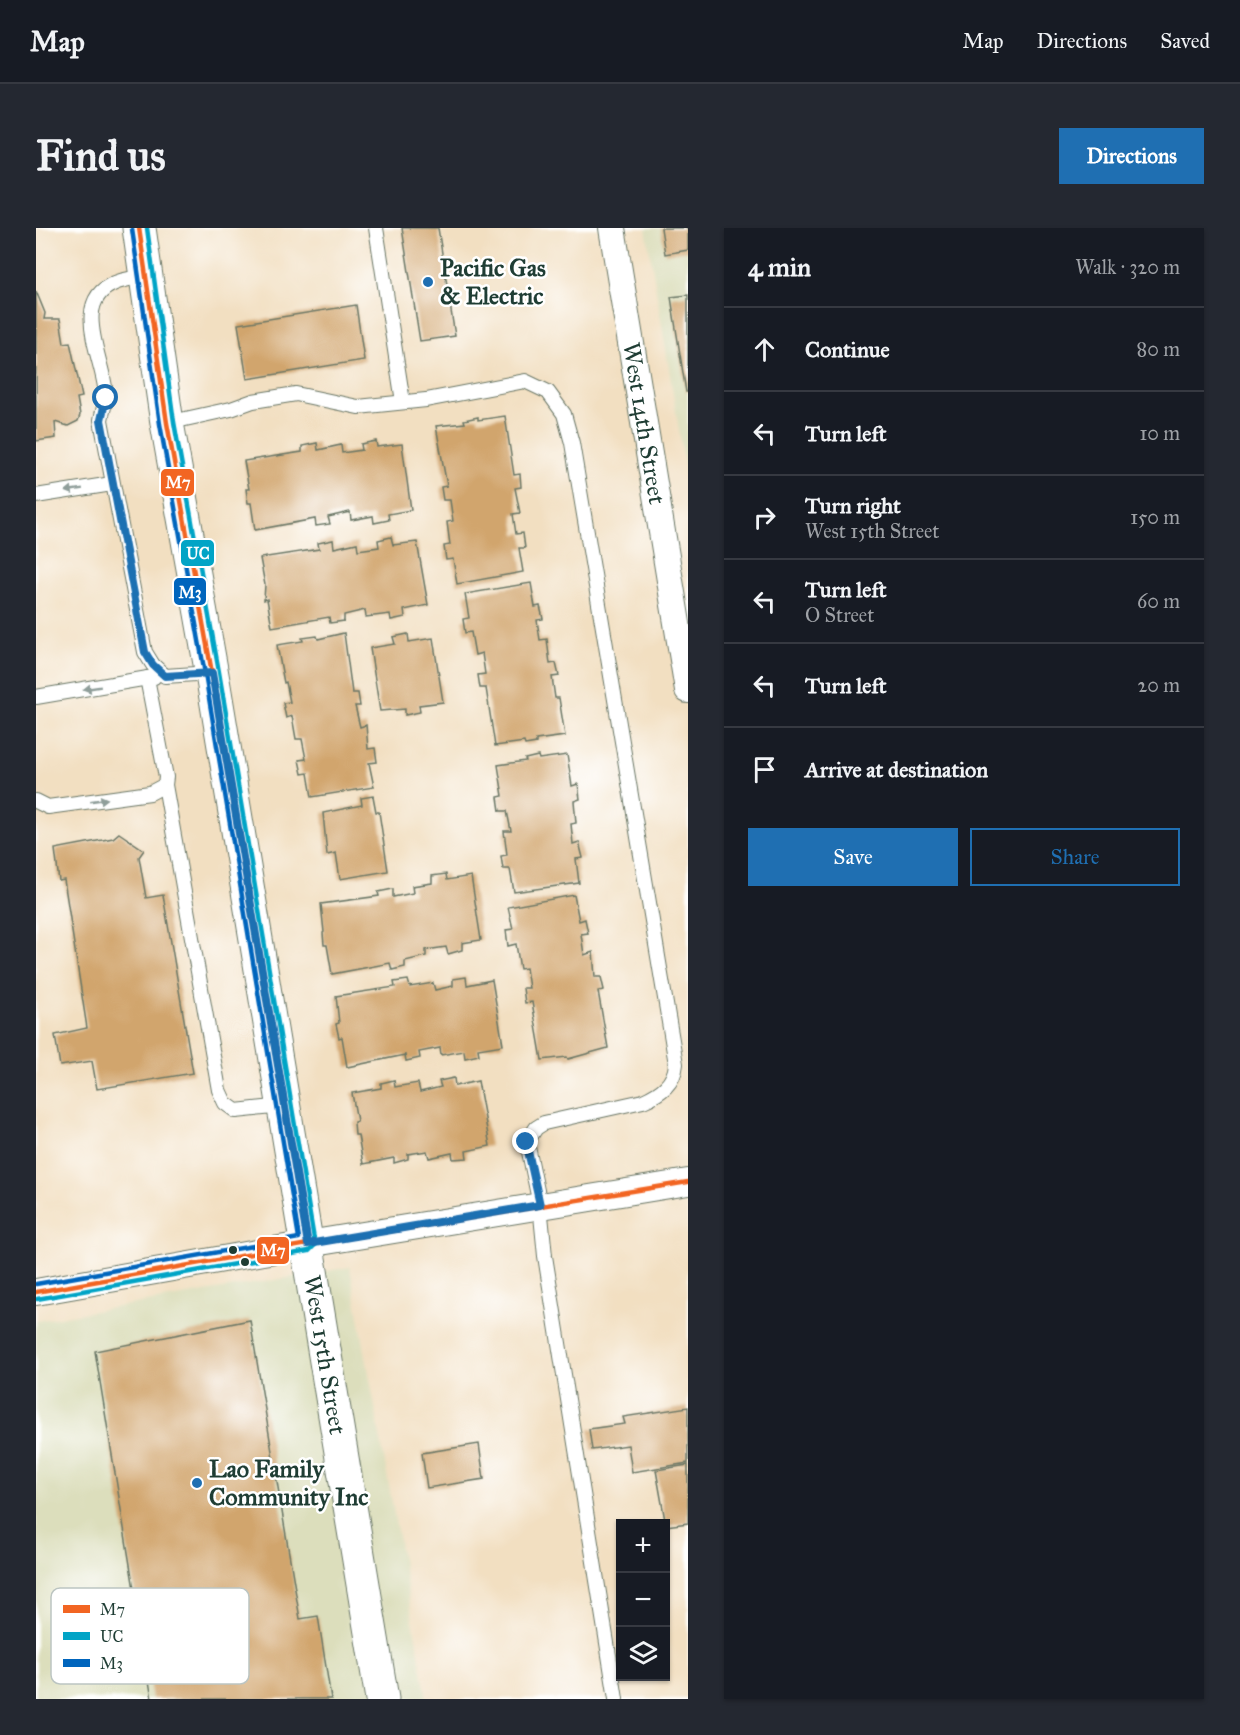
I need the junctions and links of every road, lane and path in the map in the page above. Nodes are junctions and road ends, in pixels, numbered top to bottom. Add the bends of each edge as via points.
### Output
1 (139, 228) edge
2 (376, 228) edge
3 (612, 228) edge
4 (147, 275) junction
5 (403, 402) junction
6 (167, 423) junction
7 (112, 484) junction
8 (36, 496) edge
9 (212, 673) junction
10 (165, 676) junction
11 (147, 678) junction
12 (688, 690) edge
13 (36, 697) edge
14 (165, 785) junction
15 (42, 804) edge
16 (285, 1106) junction
17 (688, 1182) edge
18 (540, 1205) junction
19 (308, 1244) junction
20 (36, 1292) edge
21 (382, 1699) edge
22 (615, 1699) edge

1 - 4 street, West 15th Street
2 - 5 lane
3 - 12 street, West 14th Street
4 - 6 street, West 15th Street
4 - 7 lane via 114,283 103,290 94,301 90,316 106,398 101,420
5 - 6 lane via 358,407 296,394
5 - 18 lane via 525,381 548,392 564,414 572,443 676,1064 675,1075 656,1096 544,1122 536,1128 526,1142
6 - 9 street, West 15th Street
7 -> 8 lane
7 - 10 lane via 145,652
9 - 10 lane
9 - 16 street, West 15th Street
10 - 11 lane
11 -> 13 lane
11 - 14 lane
15 -> 14 lane via 150,793
14 - 16 lane via 219,1090 236,1111
16 - 19 street, West 15th Street
17 - 18 street
18 - 19 street
18 - 22 lane
19 - 20 street
19 - 21 street, West 15th Street

